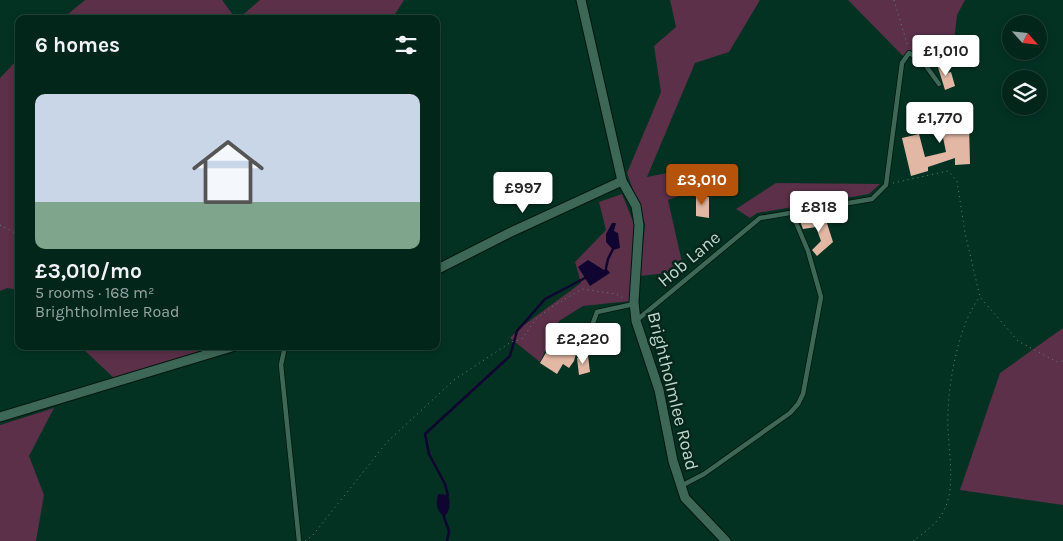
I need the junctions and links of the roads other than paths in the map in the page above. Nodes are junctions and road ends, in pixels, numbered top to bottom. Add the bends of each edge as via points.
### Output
1 (581, 0) edge
2 (939, 84) dead end
3 (622, 181) junction
4 (792, 213) junction
5 (440, 268) edge
6 (634, 302) junction
7 (636, 320) junction
8 (586, 342) dead end
9 (222, 350) edge
10 (284, 350) edge
11 (0, 417) edge
12 (681, 486) junction
13 (300, 541) edge
14 (726, 541) edge

1 - 3 street, Brightholmlee Road
2 - 4 lane, Hob Lane via 921,59 909,53 902,63 887,183 872,199
3 - 5 street
3 - 6 street, Brightholmlee Road via 636,206 639,225
4 - 7 lane, Hob Lane via 760,218
4 - 12 lane via 808,251 820,296 803,394 798,404 784,417 704,474
6 - 7 street, Brightholmlee Road
6 - 8 lane via 597,312
7 - 12 street, Brightholmlee Road via 659,390
9 - 11 street
10 - 13 lane via 281,365
12 - 14 street, Brightholmlee Road via 691,506

